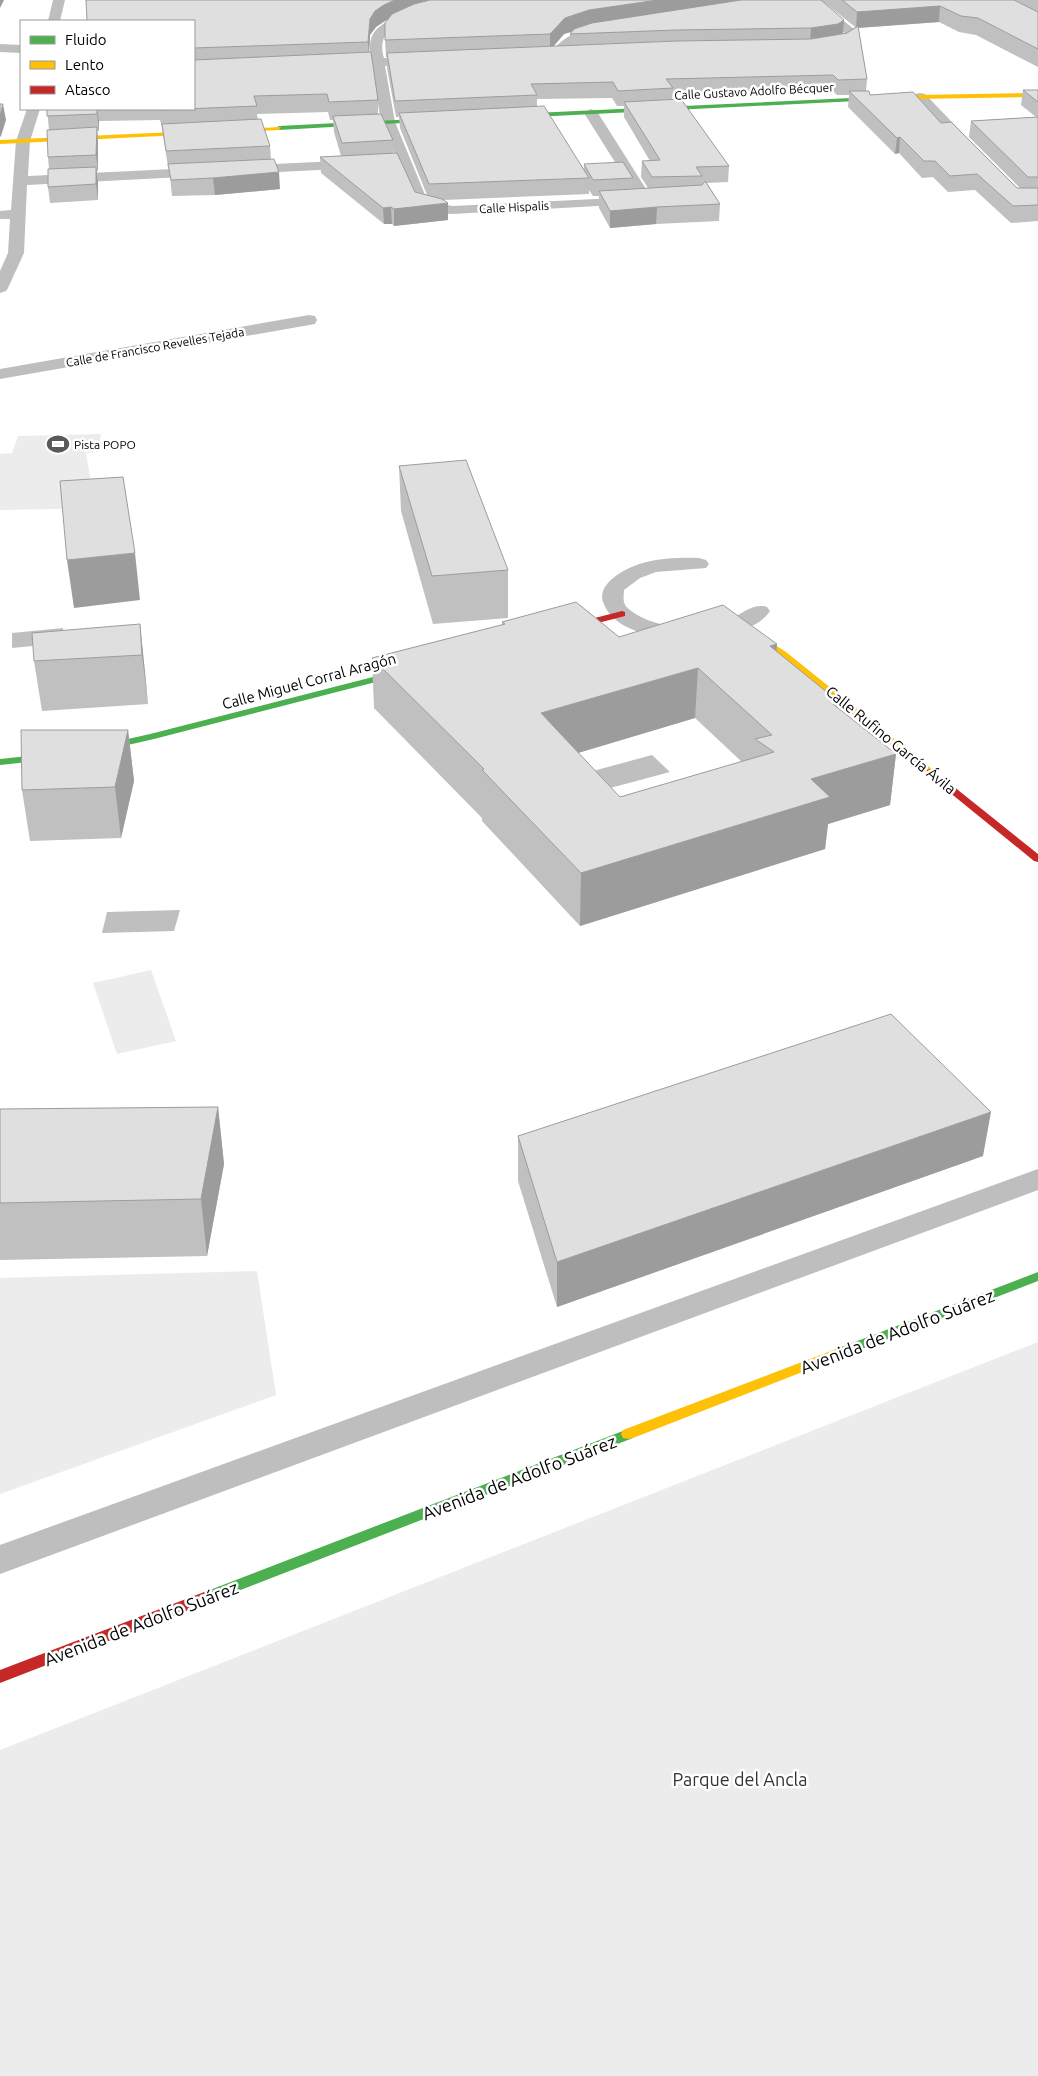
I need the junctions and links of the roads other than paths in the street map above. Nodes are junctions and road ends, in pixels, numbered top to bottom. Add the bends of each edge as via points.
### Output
1 (59, 0) edge
2 (473, 0) edge
3 (812, 0) edge
4 (54, 20) edge
5 (617, 27) edge
6 (0, 48) edge
7 (810, 48) edge
8 (20, 49) edge
9 (576, 54) edge
10 (438, 60) edge
11 (379, 63) junction
12 (321, 65) edge
13 (1038, 95) edge
14 (920, 97) junction
15 (33, 110) edge
16 (591, 113) junction
17 (504, 117) edge
18 (446, 119) edge
19 (388, 122) junction
20 (970, 128) dead end
21 (950, 129) junction
22 (22, 141) junction
23 (0, 142) edge
24 (982, 161) edge
25 (405, 162) junction
26 (20, 181) junction
27 (662, 199) edge
28 (646, 200) junction
29 (18, 214) junction
30 (0, 215) edge
31 (0, 288) edge
32 (309, 320) dead end
33 (0, 374) edge
34 (700, 564) dead end
35 (760, 611) dead end
36 (622, 614) junction
37 (741, 625) junction
38 (556, 631) edge
39 (422, 667) edge
40 (0, 762) edge
41 (1038, 859) edge
42 (1038, 1179) edge
43 (1038, 1276) edge
44 (0, 1560) edge
45 (0, 1677) edge

1 - 4 street
2 - 11 street, Calle Hispalis via 423,11 386,28 378,36 376,50
3 - 7 street via 853,33 841,43
5 - 9 street via 569,39 552,54
6 - 8 street
10 - 11 street
11 - 12 street
11 - 19 street, Calle Hispalis
13 - 14 street, Calle Gustavo Adolfo Bécquer
14 - 16 street, Calle Gustavo Adolfo Bécquer
14 - 21 street
15 - 22 street
16 - 17 street, Calle Gustavo Adolfo Bécquer
16 - 28 street
18 - 19 street
19 - 22 street
19 - 25 street, Calle Hispalis
20 - 21 street
21 - 24 street
22 - 23 street
22 - 26 street
25 - 26 street
25 - 28 street, Calle Hispalis via 422,205 435,209
26 - 29 street
27 - 28 street, Calle Hispalis
29 - 30 street
29 - 31 street via 16,253
32 - 33 street, Calle de Francisco Revelles Tejada
34 - 36 street via 646,568 626,576 614,588 613,601
35 - 37 street
36 - 37 street via 645,626 677,633 712,632
36 - 38 street
37 - 41 street, Calle Rufino García Ávila via 783,654
39 - 40 street, Calle Miguel Corral Aragón via 76,754
42 - 44 street
43 - 45 street, Avenida de Adolfo Suárez

